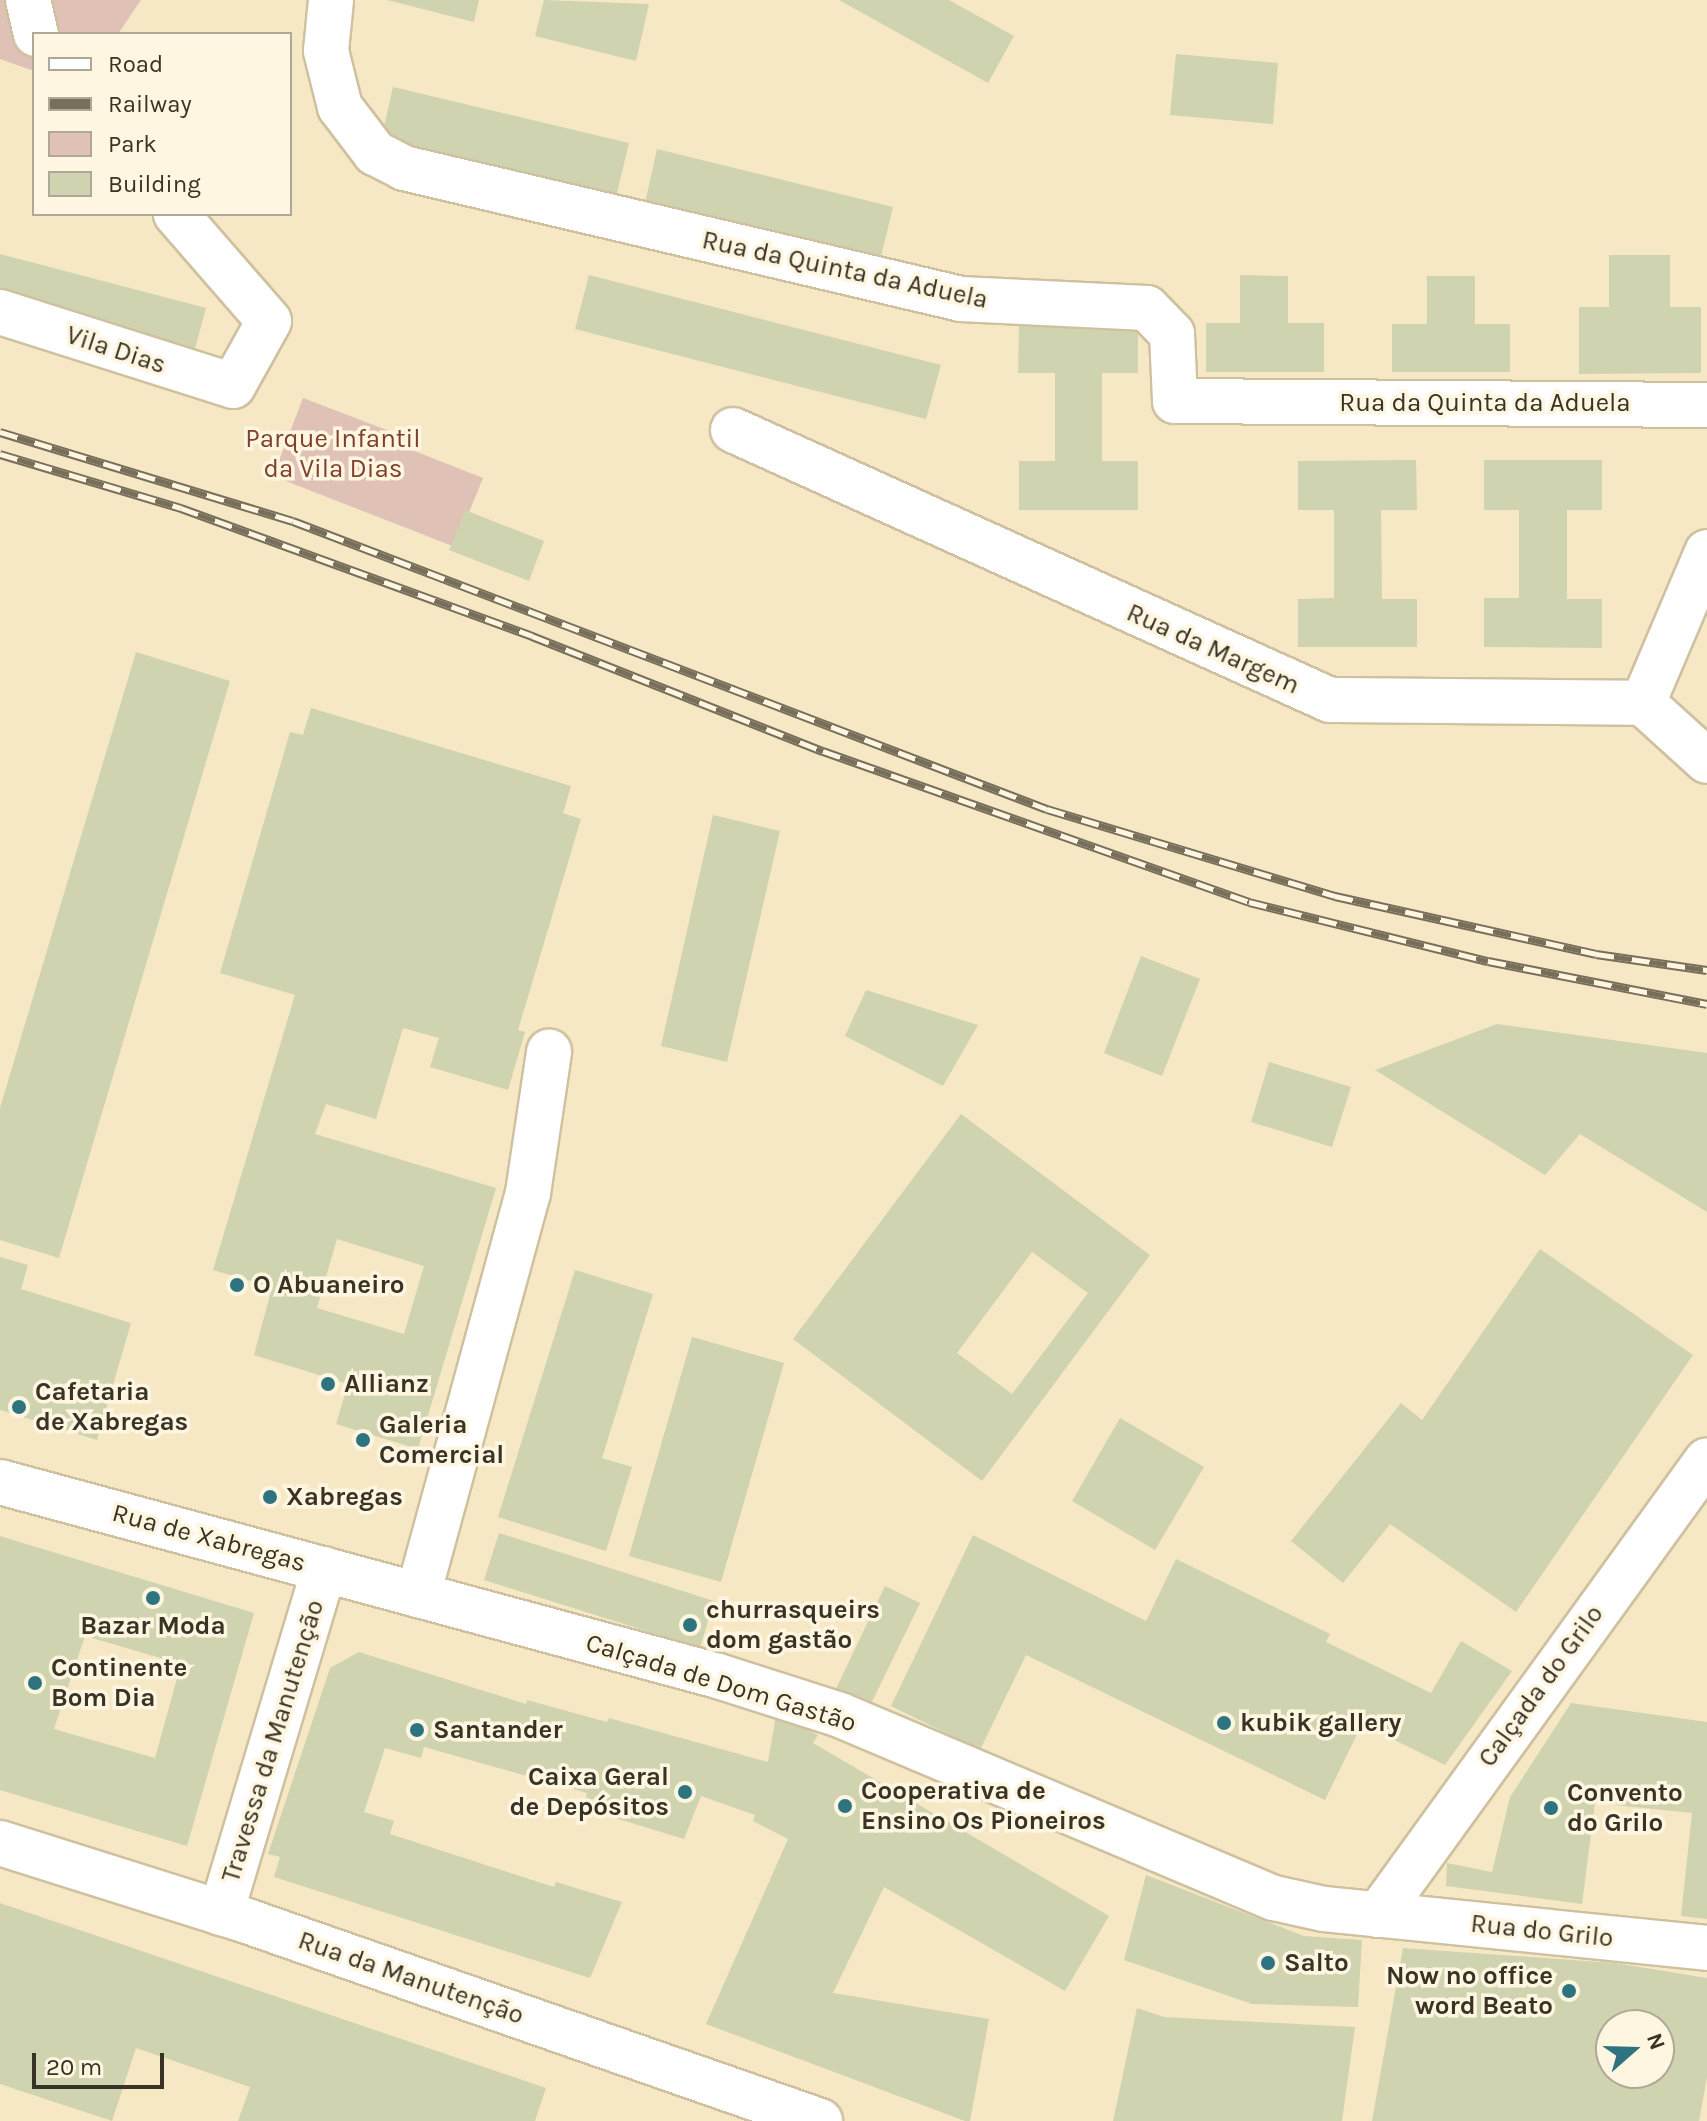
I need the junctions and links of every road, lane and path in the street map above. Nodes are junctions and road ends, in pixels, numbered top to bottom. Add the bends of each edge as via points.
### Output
1 (28, 0) edge
2 (331, 0) edge
3 (36, 32) edge
4 (178, 216) edge
5 (0, 312) edge
6 (1707, 405) edge
7 (733, 430) dead end
8 (1707, 552) edge
9 (1643, 703) junction
10 (1707, 761) edge
11 (549, 1052) dead end
12 (1707, 1460) edge
13 (0, 1482) edge
14 (324, 1569) junction
15 (418, 1595) junction
16 (0, 1843) edge
17 (221, 1913) junction
18 (1378, 1915) junction
19 (1707, 1948) edge
20 (820, 2121) edge

1 - 3 street
2 - 6 street, Rua da Quinta da Aduela via 326,51 340,107 375,153 404,168 961,299 1147,308 1172,334 1175,401
4 - 5 street, Vila Dias via 269,321 233,386
7 - 9 street, Rua da Margem via 1330,700
8 - 9 street
9 - 10 street
11 - 15 street via 528,1193
12 - 18 street, Calçada do Grilo
13 - 14 street, Rua de Xabregas
14 - 15 street, Rua de Xabregas
14 - 17 street, Travessa da Manutenção
15 - 18 street, Calçada de Dom Gastão via 840,1715 1274,1898
16 - 17 street, Rua da Manutenção
17 - 20 street, Rua da Manutenção
18 - 19 street, Rua do Grilo

